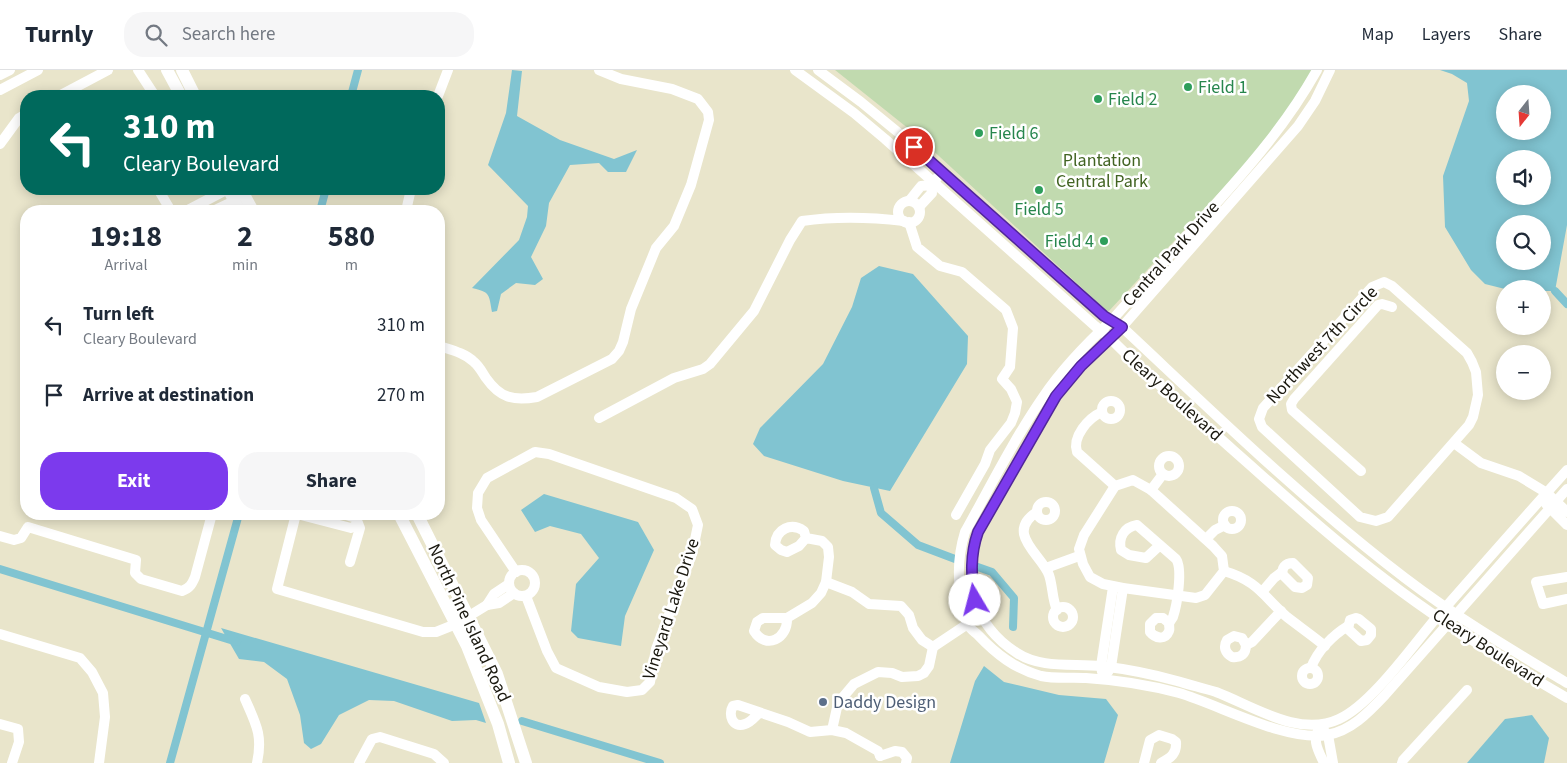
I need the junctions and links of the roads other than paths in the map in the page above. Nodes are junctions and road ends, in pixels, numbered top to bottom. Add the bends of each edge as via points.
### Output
1 (10, 70) edge
2 (38, 70) edge
3 (108, 70) edge
4 (138, 70) edge
5 (167, 70) edge
6 (182, 70) edge
7 (448, 70) edge
8 (599, 70) edge
9 (795, 70) edge
10 (818, 70) edge
11 (1317, 70) edge
12 (1330, 70) edge
13 (0, 75) edge
14 (0, 90) edge
15 (70, 90) edge
16 (151, 90) edge
17 (177, 90) edge
18 (192, 90) edge
19 (440, 90) edge
20 (20, 117) edge
21 (0, 144) edge
22 (942, 172) junction
23 (932, 183) junction
24 (235, 195) edge
25 (909, 201) junction
26 (204, 205) edge
27 (222, 205) edge
28 (246, 205) edge
29 (919, 207) junction
30 (899, 209) junction
31 (884, 218) junction
32 (906, 222) junction
33 (1392, 308) dead end
34 (1112, 320) junction
35 (1122, 327) junction
36 (1101, 330) junction
37 (1110, 338) junction
38 (445, 348) edge
39 (1316, 348) junction
40 (1329, 360) junction
41 (1102, 412) dead end
42 (599, 418) dead end
43 (1454, 443) junction
44 (1567, 470) edge
45 (1362, 471) dead end
46 (1162, 474) dead end
47 (1115, 486) junction
48 (1567, 489) edge
49 (1151, 490) junction
50 (1544, 496) junction
51 (1553, 505) junction
52 (1037, 512) dead end
53 (1567, 512) edge
54 (956, 515) dead end
55 (210, 520) edge
56 (294, 520) edge
57 (320, 520) edge
58 (357, 520) edge
59 (402, 520) edge
60 (420, 520) edge
61 (358, 524) junction
62 (1225, 525) dead end
63 (1567, 525) edge
64 (0, 536) edge
65 (806, 538) dead end
66 (1206, 539) junction
67 (1160, 545) dead end
68 (1079, 556) junction
69 (350, 562) dead end
70 (1046, 568) junction
71 (1224, 571) junction
72 (516, 572) junction
73 (1282, 572) dead end
74 (1567, 577) edge
75 (826, 582) junction
76 (1118, 587) junction
77 (512, 589) junction
78 (1262, 592) junction
79 (526, 596) junction
80 (1176, 596) junction
81 (1567, 599) edge
82 (1446, 607) junction
83 (1057, 610) dead end
84 (1281, 611) junction
85 (1455, 614) junction
86 (980, 616) junction
87 (470, 617) junction
88 (1437, 617) junction
89 (787, 618) dead end
90 (1447, 623) junction
91 (456, 624) junction
92 (968, 624) junction
93 (1169, 624) dead end
94 (1348, 626) dead end
95 (0, 634) edge
96 (1246, 645) dead end
97 (1325, 646) junction
98 (933, 647) junction
99 (1106, 667) junction
100 (1311, 668) dead end
101 (1104, 679) junction
102 (1567, 683) edge
103 (1467, 690) dead end
104 (1567, 698) edge
105 (245, 699) dead end
106 (759, 713) dead end
107 (0, 724) edge
108 (1320, 726) junction
109 (832, 730) junction
110 (1328, 735) junction
111 (1315, 736) junction
112 (879, 759) edge
113 (12, 763) edge
114 (99, 763) edge
115 (257, 763) edge
116 (359, 763) edge
117 (444, 763) edge
118 (510, 763) edge
119 (526, 763) edge
120 (906, 763) edge
121 (1144, 763) edge
122 (1161, 763) edge
123 (1324, 763) edge
124 (1334, 763) edge
125 (1402, 763) edge

1 - 13 street
2 - 14 street
3 - 15 street
4 - 16 street
5 - 17 main road
6 - 18 main road
7 - 19 street
8 - 38 street via 698,99 708,112 709,120 691,185 674,226 656,248 623,342 612,359 537,397 517,398 497,392 476,363
9 - 23 street, Cleary Boulevard via 854,113
10 - 22 street, Cleary Boulevard
11 - 34 street, Central Park Drive via 1257,157
12 - 35 street, Central Park Drive via 1298,126
20 - 21 street
22 - 23 street
22 - 34 street, Cleary Boulevard
23 - 25 street via 921,186
23 - 29 street via 932,193
23 - 36 street, Cleary Boulevard
24 - 26 street
24 - 27 street
24 - 28 main road
25 - 29 street
25 - 30 street
29 - 32 street via 915,221
30 - 31 street
30 - 32 street via 899,216
31 - 32 street
31 - 42 street via 828,217 802,221 754,311 710,364 703,370 674,378
32 - 54 street via 917,247 940,266 962,272 1006,310 1013,328 1010,367 1002,380 1017,402 1015,413 990,450
33 - 40 street via 1378,305
34 - 35 street, Cleary Boulevard
34 - 36 street, Central Park Drive
35 - 37 street, Central Park Drive
35 - 82 street, Cleary Boulevard via 1314,504
36 - 37 street, Cleary Boulevard
36 - 92 street, Central Park Drive via 1044,396 965,532 959,550 958,578
37 - 86 street, Central Park Drive via 1056,396 978,532 972,549 971,576
37 - 88 street, Cleary Boulevard via 1319,526
39 - 40 street
39 - 43 street, Northwest 7th Circle via 1372,287 1384,282 1392,286 1467,353 1476,372 1478,395 1473,417
39 - 43 street, Northwest 7th Circle via 1263,408 1260,423 1360,517 1376,521 1388,517
40 - 45 street via 1294,399 1292,410
41 - 47 street via 1094,416 1078,435 1076,447 1077,452
43 - 50 street via 1481,462 1519,476
44 - 50 street
46 - 49 street
47 - 49 street via 1133,480
47 - 68 street via 1084,535
48 - 51 street, Central Park Drive
49 - 66 street
50 - 51 street
50 - 82 street
51 - 53 street
51 - 63 street
51 - 85 street, Central Park Drive
52 - 70 street via 1028,520 1025,536
55 - 64 street via 195,577 188,589 182,591 141,579 136,573 136,560 62,537 28,527 21,538 14,540
56 - 91 street via 277,589 423,632 436,632
57 - 61 street via 351,528
58 - 61 street
59 - 91 main road, North Pine Island Road
60 - 87 main road, North Pine Island Road
61 - 69 street via 360,528
62 - 66 street
65 - 75 street via 822,541 828,548
66 - 71 street via 1222,556
67 - 80 street via 1179,563
68 - 70 street
68 - 76 street via 1090,577
70 - 83 street
71 - 78 street via 1238,575
71 - 80 street via 1204,595 1196,598
72 - 77 street via 510,578
72 - 79 street via 524,570 534,578 535,586
72 - 79 street, Vineyard Lake Drive via 481,520 477,508 478,493 487,478 535,452 676,498 692,509 698,525 692,554 656,649 650,682 642,690 628,692 599,687 556,668
73 - 78 street
74 - 81 street via 1536,582 1543,604
75 - 89 street via 812,603
75 - 98 street via 852,592 869,604 900,606 909,614 913,628 922,640
76 - 80 street
76 - 99 street
77 - 79 street
77 - 87 street via 494,594 487,605
78 - 84 street
80 - 93 street
82 - 85 street, Cleary Boulevard
82 - 88 street
84 - 96 street
84 - 97 street
85 - 90 street, Central Park Drive
85 - 102 street, Cleary Boulevard
86 - 92 street
86 - 99 street, Central Park Drive via 996,636 1018,654 1052,664
87 - 91 street
87 - 119 main road, North Pine Island Road via 497,674
88 - 90 street, Cleary Boulevard
88 - 108 street via 1357,707 1340,719
90 - 104 street, Cleary Boulevard
90 - 110 street, Central Park Drive via 1364,717
91 - 118 main road, North Pine Island Road via 480,676
92 - 98 street
92 - 101 street, Central Park Drive via 994,651 1019,668 1043,676
94 - 97 street
95 - 114 street via 80,658 92,672 103,693 105,717
97 - 100 street
98 - 109 street via 929,666 918,676 902,677 892,672 878,672 854,684 838,703
99 - 101 street
99 - 108 street, Central Park Drive via 1173,680 1214,692 1292,723
101 - 111 street, Central Park Drive via 1178,693 1278,730
103 - 125 street
105 - 115 street via 259,731
106 - 109 street via 810,732
107 - 113 street via 18,729 19,742
108 - 110 street
108 - 111 street
109 - 112 street via 852,736 878,751
110 - 111 street, Central Park Drive
110 - 124 street
111 - 123 street
112 - 120 street via 895,751 902,752 907,758
116 - 117 street via 372,739 380,737 434,754
121 - 122 street via 1150,740 1159,735 1176,742 1174,755

